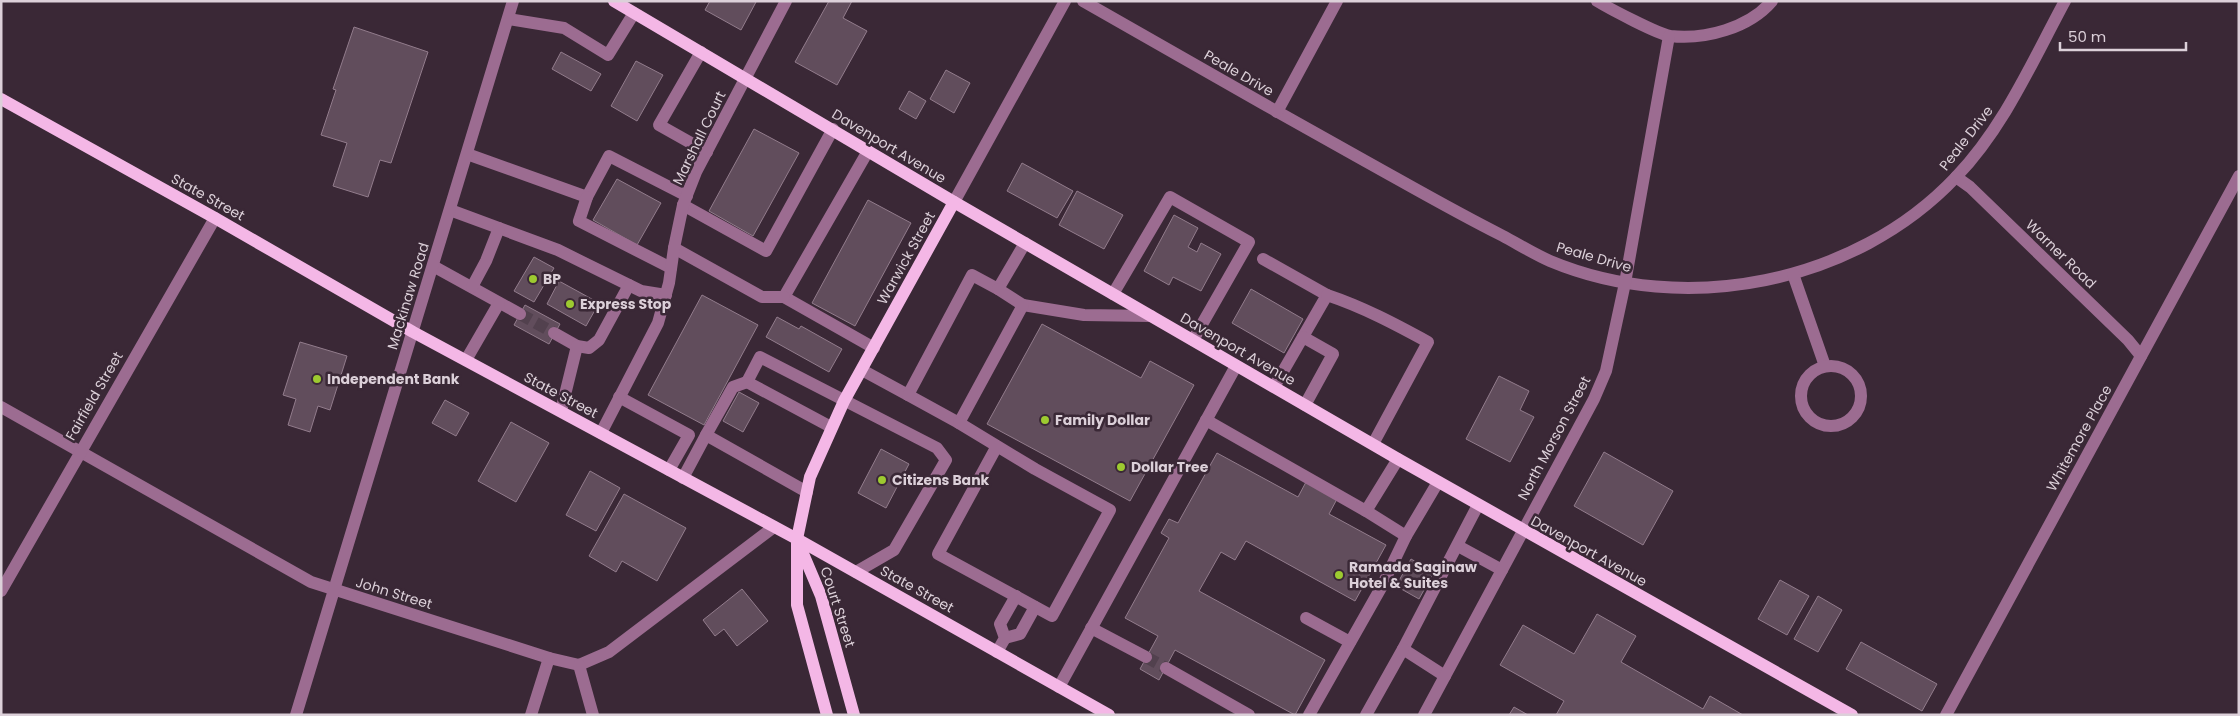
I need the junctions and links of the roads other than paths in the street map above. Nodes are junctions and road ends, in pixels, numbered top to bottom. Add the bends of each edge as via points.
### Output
1 (513, 1) edge
2 (614, 1) edge
3 (786, 1) edge
4 (1065, 1) edge
5 (1083, 1) edge
6 (1337, 1) edge
7 (1597, 1) edge
8 (1772, 1) edge
9 (2065, 1) edge
10 (634, 13) junction
11 (508, 19) junction
12 (1669, 36) junction
13 (701, 52) junction
14 (745, 78) junction
15 (1, 99) edge
16 (1277, 112) junction
17 (833, 129) junction
18 (868, 150) junction
19 (707, 152) junction
20 (467, 154) junction
21 (2239, 176) edge
22 (1956, 177) junction
23 (587, 197) junction
24 (685, 201) junction
25 (954, 202) junction
26 (450, 210) junction
27 (215, 218) junction
28 (499, 228) junction
29 (1025, 243) junction
30 (674, 248) junction
31 (1263, 259) dead end
32 (433, 266) junction
33 (671, 268) junction
34 (1792, 274) junction
35 (1625, 283) junction
36 (629, 285) junction
37 (472, 287) junction
38 (998, 290) junction
39 (1113, 294) junction
40 (1327, 294) junction
41 (666, 295) junction
42 (784, 297) junction
43 (499, 302) junction
44 (1023, 305) junction
45 (520, 314) tunnel mouth
46 (1151, 316) junction
47 (413, 332) junction
48 (554, 333) tunnel mouth
49 (1303, 337) junction
50 (1193, 340) junction
51 (577, 346) junction
52 (874, 348) junction
53 (2141, 356) junction
54 (466, 360) junction
55 (1236, 366) junction
56 (1825, 366) junction
57 (862, 370) junction
58 (747, 382) junction
59 (1274, 387) junction
60 (908, 395) junction
61 (619, 398) junction
62 (844, 402) junction
63 (1305, 405) junction
64 (1, 407) edge
65 (561, 411) junction
66 (1206, 420) junction
67 (959, 423) junction
68 (831, 427) junction
69 (601, 433) junction
70 (706, 435) junction
71 (1373, 444) junction
72 (997, 446) junction
73 (80, 451) junction
74 (1398, 460) junction
75 (670, 470) junction
76 (683, 478) junction
77 (1438, 482) junction
78 (807, 492) junction
79 (1478, 505) junction
80 (1366, 511) junction
81 (774, 527) junction
82 (1522, 530) junction
83 (1406, 536) junction
84 (797, 539) junction
85 (1458, 546) junction
86 (1502, 570) junction
87 (856, 572) junction
88 (334, 590) junction
89 (1, 591) edge
90 (1016, 596) junction
91 (1035, 607) junction
92 (1306, 618) dead end
93 (1091, 628) junction
94 (1005, 638) junction
95 (1350, 642) junction
96 (1404, 649) junction
97 (997, 652) junction
98 (1146, 657) tunnel mouth
99 (549, 658) junction
100 (579, 665) junction
101 (1166, 668) tunnel mouth
102 (1445, 676) junction
103 (1059, 687) junction
104 (1836, 710) edge
105 (296, 715) edge
106 (531, 715) edge
107 (593, 715) edge
108 (827, 715) edge
109 (854, 715) edge
110 (1109, 715) edge
111 (1249, 715) edge
112 (1309, 715) edge
113 (1366, 715) edge
114 (1424, 715) edge
115 (1852, 715) edge
116 (1946, 715) edge

1 - 11 street, Mackinaw Road
2 - 10 main road, Davenport Avenue
3 - 14 street, Marshall Court
4 - 25 street, Warwick Street
5 - 16 street, Peale Drive
6 - 16 street
7 - 12 street
8 - 12 street via 1750,19 1723,32
9 - 22 street, Peale Drive via 1999,123
10 - 11 street via 608,55 564,28
10 - 13 main road, Davenport Avenue
11 - 20 street, Mackinaw Road
12 - 35 street, North Morson Street
13 - 14 main road, Davenport Avenue
13 - 19 street via 659,125
14 - 17 main road, Davenport Avenue
14 - 19 street, Marshall Court
15 - 27 main road, State Street
16 - 35 street, Peale Drive via 1550,261
17 - 18 main road, Davenport Avenue
17 - 24 street via 766,251
18 - 25 main road, Davenport Avenue
18 - 42 street
19 - 24 street, Marshall Court
20 - 23 street
20 - 26 street, Mackinaw Road
21 - 53 street, Whitemore Place
22 - 34 street, Peale Drive via 1894,228 1826,262
22 - 53 street, Warner Road via 2087,300
23 - 24 street via 608,156
23 - 33 street via 579,221
24 - 30 street, Marshall Court
25 - 29 main road, Davenport Avenue
25 - 52 main road, Warwick Street
26 - 28 street
26 - 32 street, Mackinaw Road
27 - 47 main road, State Street
27 - 73 street, Fairfield Street
28 - 36 street via 558,250
28 - 37 street
29 - 38 street
29 - 39 main road, Davenport Avenue
30 - 33 street, Marshall Court
30 - 42 street via 762,297
31 - 40 street
32 - 37 street
32 - 47 street, Mackinaw Road
33 - 41 street, Marshall Court
34 - 35 street, Peale Drive via 1744,285 1702,289
34 - 56 street
35 - 82 street, North Morson Street via 1606,371
36 - 41 street via 641,291
36 - 51 street via 599,340 589,348
37 - 43 street
38 - 44 street
38 - 60 street via 972,275
39 - 46 main road, Davenport Avenue
39 - 50 street via 1170,197 1249,242
40 - 49 street
40 - 71 street via 1372,312 1428,342
41 - 61 street, Marshall Court via 658,323
42 - 52 street
43 - 45 street
43 - 54 street
44 - 46 street via 1084,315
44 - 67 street
46 - 50 main road, Davenport Avenue
47 - 54 main road, State Street
47 - 88 street, Mackinaw Road
48 - 51 street
49 - 59 street
49 - 63 street via 1333,354
50 - 55 main road, Davenport Avenue
51 - 65 street
52 - 57 main road, Warwick Street
53 - 116 street, Whitemore Place
54 - 65 main road, State Street
55 - 59 main road, Davenport Avenue
55 - 66 street
56 - 56 street via 1845,369 1859,383 1862,393 1857,412 1841,425 1821,424 1806,412 1802,403 1801,394 1808,376
57 - 60 street
57 - 62 main road, Warwick Street
58 - 62 street via 760,357
58 - 68 street
58 - 70 street via 733,387
59 - 63 main road, Davenport Avenue
60 - 67 street
61 - 69 street, Marshall Court
61 - 75 street via 689,435
62 - 68 main road, Warwick Street
62 - 87 street via 937,448 946,460 894,550
63 - 71 main road, Davenport Avenue
64 - 73 street, John Street
65 - 69 main road, State Street
66 - 80 street
66 - 93 street
67 - 72 street
68 - 78 main road, Warwick Street
69 - 75 main road, State Street
70 - 76 street
70 - 78 street
71 - 74 main road, Davenport Avenue
72 - 90 street via 938,554
72 - 91 street via 1110,510 1052,616
73 - 88 street, John Street via 311,582
73 - 89 street, Fairfield Street
74 - 77 main road, Davenport Avenue
74 - 80 street
75 - 76 main road, State Street
76 - 81 main road, State Street
77 - 79 main road, Davenport Avenue
77 - 83 street
78 - 84 main road, Warwick Street
79 - 82 main road, Davenport Avenue
79 - 85 street
80 - 83 street
81 - 84 main road, State Street
81 - 100 street via 609,652
82 - 86 street, North Morson Street
82 - 104 main road, Davenport Avenue
83 - 95 street
84 - 87 main road, State Street
84 - 108 main road, Court Street via 797,606
84 - 109 main road, Court Street via 821,596
85 - 86 street
85 - 96 street
86 - 102 street, North Morson Street
87 - 97 main road, State Street
88 - 99 street, John Street
88 - 105 street, Mackinaw Road
90 - 91 street
90 - 94 street via 1000,624
91 - 94 street via 1020,634
92 - 95 street
93 - 98 street
93 - 103 street
94 - 97 street
95 - 112 street
96 - 102 street
96 - 113 street
97 - 103 main road, State Street
99 - 100 street, John Street
99 - 106 street
100 - 107 street
101 - 111 street
102 - 114 street, North Morson Street
103 - 110 main road, State Street
104 - 115 main road, Davenport Avenue

